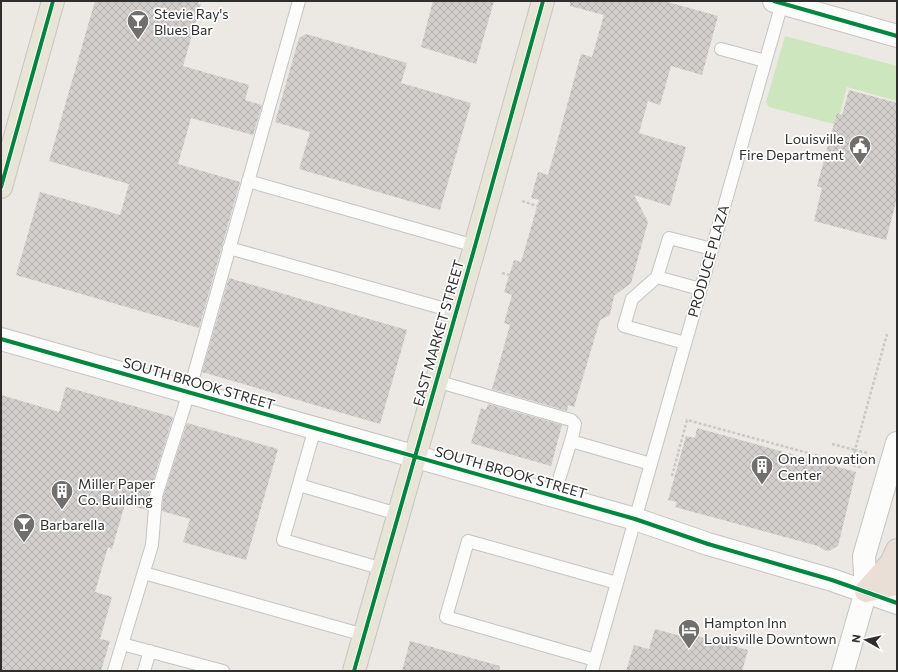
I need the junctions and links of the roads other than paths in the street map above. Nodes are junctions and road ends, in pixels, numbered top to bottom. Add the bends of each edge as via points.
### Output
1 (54, 1) edge
2 (299, 1) edge
3 (543, 1) edge
4 (778, 2) edge
5 (897, 36) edge
6 (721, 49) dead end
7 (765, 61) junction
8 (248, 181) junction
9 (1, 186) edge
10 (475, 246) junction
11 (229, 248) junction
12 (712, 250) junction
13 (657, 277) junction
14 (700, 289) junction
15 (456, 312) junction
16 (1, 339) edge
17 (685, 343) junction
18 (436, 381) junction
19 (188, 392) junction
20 (315, 428) junction
21 (571, 441) junction
22 (897, 443) edge
23 (415, 456) junction
24 (651, 464) junction
25 (299, 485) junction
26 (554, 496) junction
27 (398, 514) junction
28 (635, 519) junction
29 (897, 550) edge
30 (383, 569) junction
31 (144, 573) junction
32 (617, 583) junction
33 (897, 584) edge
34 (866, 591) junction
35 (897, 603) edge
36 (364, 635) junction
37 (122, 644) junction
38 (150, 651) junction
39 (593, 665) edge
40 (114, 671) edge
41 (144, 671) edge
42 (223, 671) edge
43 (354, 671) edge
44 (843, 671) edge

1 - 9 main road
2 - 8 lane
3 - 10 main road, EAST MARKET STREET
4 - 5 street
4 - 7 lane, PRODUCE PLAZA
6 - 7 lane
7 - 12 lane, PRODUCE PLAZA
8 - 10 lane
8 - 11 lane
10 - 15 main road, EAST MARKET STREET
11 - 15 lane
11 - 19 lane
12 - 13 lane via 669,238
12 - 14 lane, PRODUCE PLAZA
13 - 14 lane
13 - 17 lane via 632,299 624,326
14 - 17 lane, PRODUCE PLAZA
15 - 18 main road, EAST MARKET STREET
16 - 19 street, SOUTH BROOK STREET
17 - 24 lane, PRODUCE PLAZA
18 - 21 lane via 571,420 575,424
18 - 23 main road, EAST MARKET STREET
19 - 20 street, SOUTH BROOK STREET
19 - 31 lane via 156,496 152,545
20 - 23 street, SOUTH BROOK STREET
20 - 25 lane
21 - 24 lane
21 - 26 lane
22 - 34 street via 864,556
23 - 26 street, SOUTH BROOK STREET
23 - 27 main road, EAST MARKET STREET
24 - 28 lane, PRODUCE PLAZA
25 - 27 lane
25 - 30 lane via 283,540
26 - 28 street, SOUTH BROOK STREET
27 - 30 main road, EAST MARKET STREET
28 - 32 lane, PRODUCE PLAZA
28 - 34 street, SOUTH BROOK STREET via 708,544
29 - 34 highway via 891,563
30 - 36 main road, EAST MARKET STREET
31 - 36 lane
31 - 37 lane
32 - 39 lane, PRODUCE PLAZA
32 - 39 lane via 468,541 465,548 446,617
33 - 34 highway
34 - 35 street, SOUTH BROOK STREET
34 - 44 street
36 - 43 main road, EAST MARKET STREET
37 - 38 lane
37 - 40 lane
38 - 41 lane
38 - 42 lane

